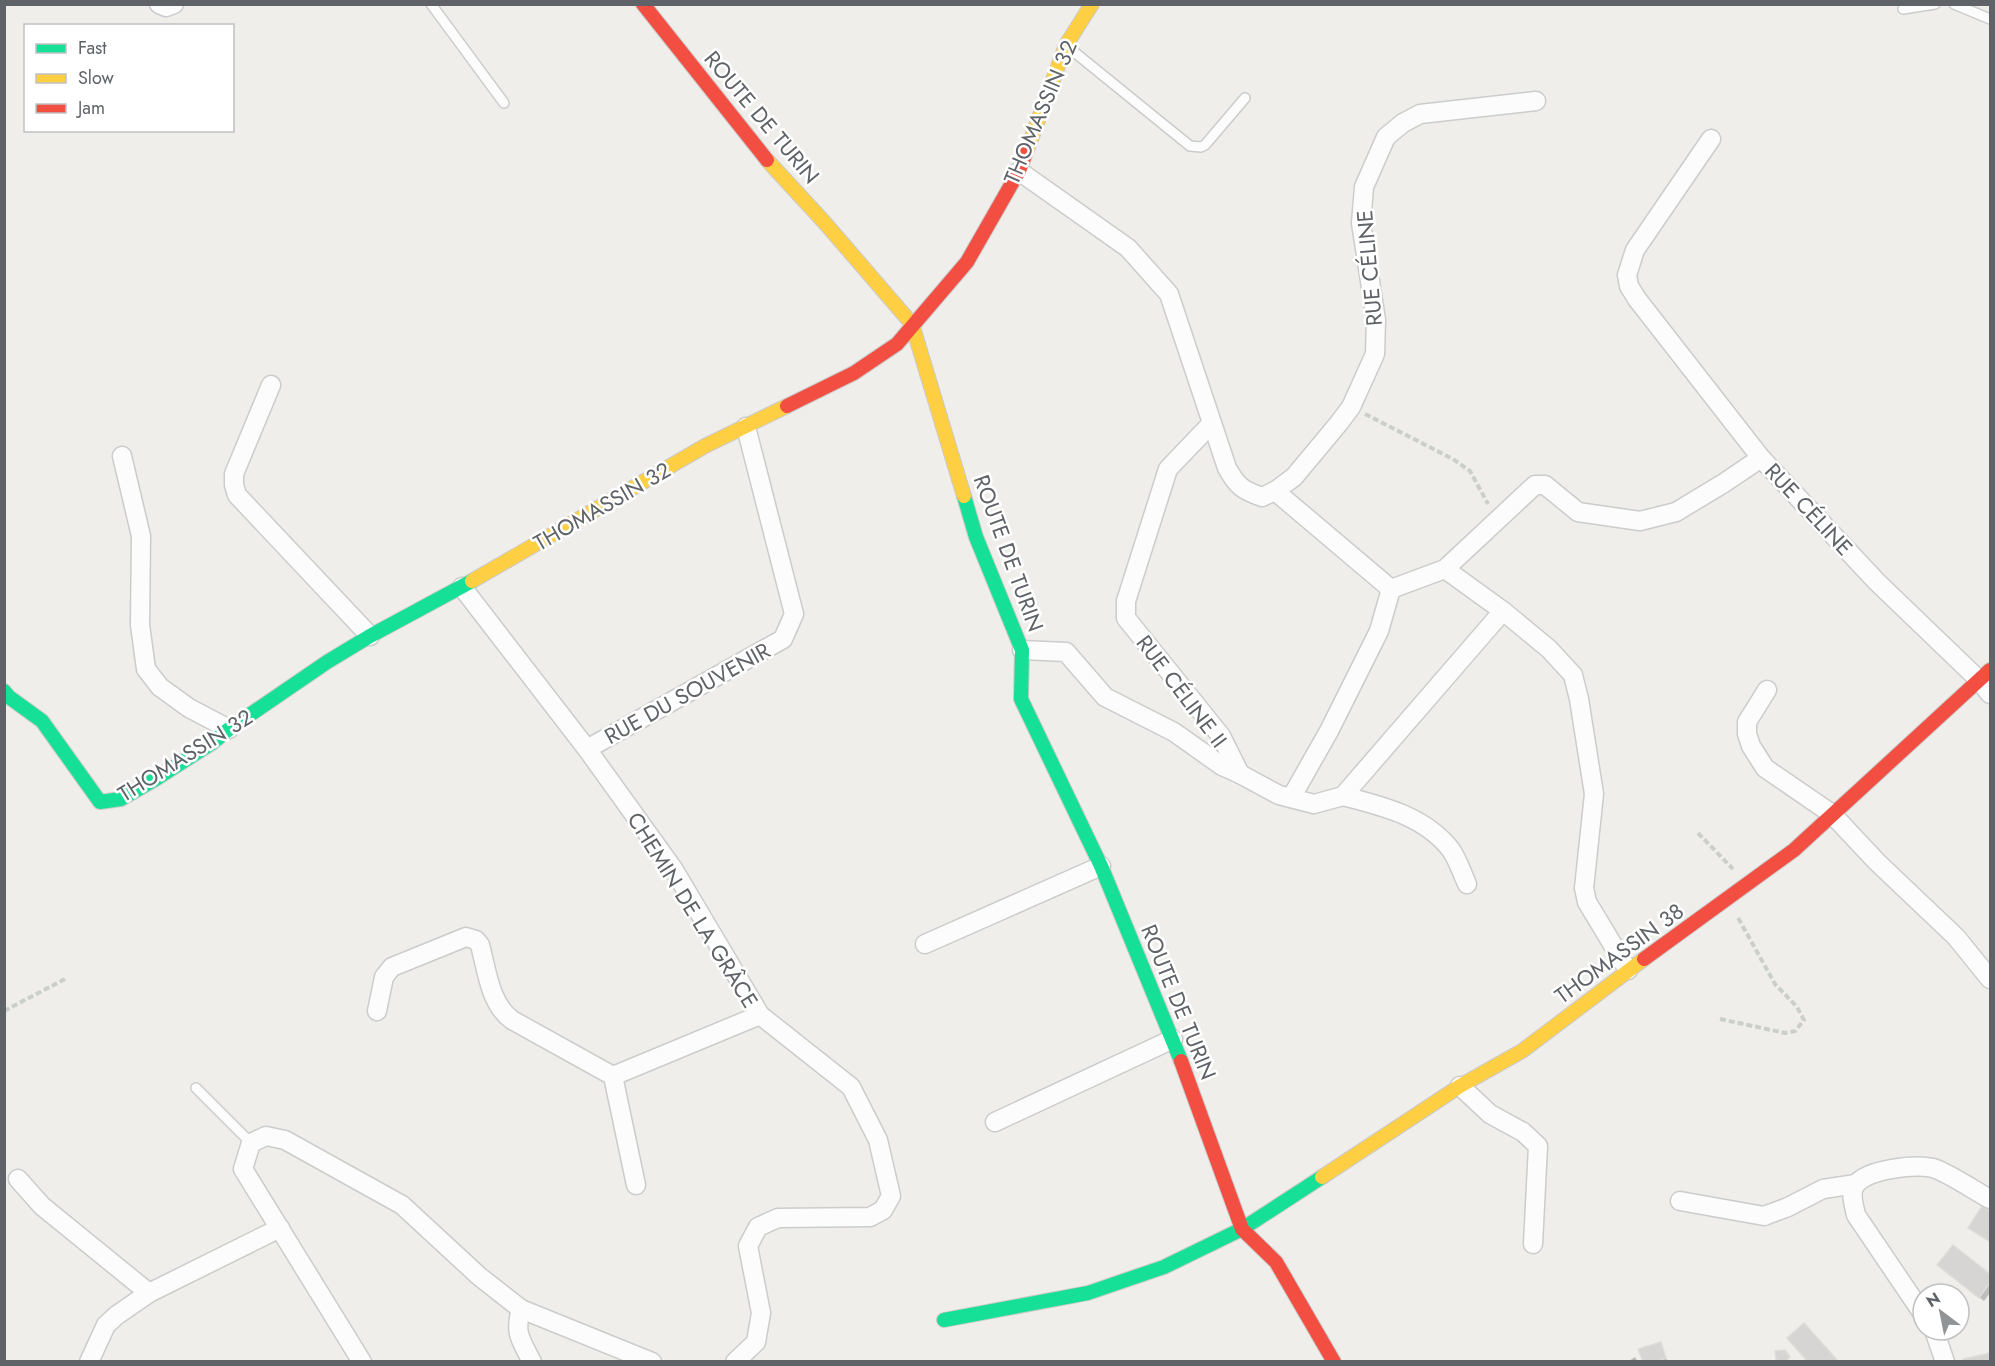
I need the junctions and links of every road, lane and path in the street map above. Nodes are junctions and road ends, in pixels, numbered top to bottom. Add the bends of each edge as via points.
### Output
1 (159, 4) edge
2 (174, 4) edge
3 (431, 4) edge
4 (643, 4) edge
5 (1092, 4) edge
6 (1935, 4) edge
7 (1954, 4) edge
8 (1903, 9) dead end
9 (1990, 19) edge
10 (1066, 45) junction
11 (1245, 98) dead end
12 (1536, 101) dead end
13 (504, 103) dead end
14 (1711, 139) dead end
15 (1018, 171) junction
16 (912, 324) junction
17 (271, 385) dead end
18 (1351, 407) junction
19 (1212, 423) junction
20 (746, 427) junction
21 (122, 456) dead end
22 (1761, 458) junction
23 (1275, 491) junction
24 (1495, 522) junction
25 (1445, 569) junction
26 (462, 587) junction
27 (1391, 589) junction
28 (1503, 611) junction
29 (370, 636) junction
30 (1022, 650) junction
31 (1987, 681) edge
32 (1767, 690) dead end
33 (6, 696) edge
34 (229, 729) junction
35 (587, 748) junction
36 (1240, 774) junction
37 (1342, 796) junction
38 (1291, 798) junction
39 (1832, 814) junction
40 (1698, 833) dead end
41 (1101, 866) junction
42 (1467, 884) dead end
43 (1748, 884) junction
44 (1728, 899) junction
45 (925, 944) dead end
46 (1628, 970) junction
47 (65, 979) dead end
48 (1990, 979) edge
49 (4, 1011) edge
50 (377, 1011) dead end
51 (760, 1015) junction
52 (1720, 1019) dead end
53 (1173, 1039) junction
54 (613, 1076) junction
55 (1460, 1086) junction
56 (196, 1088) dead end
57 (995, 1122) dead end
58 (252, 1143) junction
59 (18, 1179) dead end
60 (1856, 1184) junction
61 (636, 1185) dead end
62 (1990, 1199) edge
63 (1680, 1201) dead end
64 (280, 1228) junction
65 (1242, 1229) junction
66 (1533, 1244) dead end
67 (149, 1293) junction
68 (1911, 1296) edge
69 (521, 1309) junction
70 (944, 1320) dead end
71 (1938, 1342) edge
72 (89, 1362) edge
73 (362, 1362) edge
74 (532, 1362) edge
75 (652, 1362) edge
76 (735, 1362) edge
77 (1334, 1362) edge
78 (1945, 1362) edge

1 - 2 street
3 - 13 lane
4 - 16 street, ROUTE DE TURIN via 768,162
5 - 10 street, THOMASSIN 32
6 - 8 lane
7 - 9 lane
10 - 11 lane via 1190,146 1205,145
10 - 15 street, THOMASSIN 32
12 - 18 street, RUE CÉLINE via 1420,114 1386,137 1364,187 1361,223 1376,320 1375,354
14 - 22 street via 1635,250 1627,275 1637,298
15 - 16 street, THOMASSIN 32 via 967,262
15 - 19 street via 1128,248 1169,294
16 - 20 street, THOMASSIN 32 via 897,344 854,373
16 - 30 street, ROUTE DE TURIN via 976,537
17 - 29 street via 234,474 237,495
18 - 23 street, RUE CÉLINE via 1294,477
18 - 24 path via 1470,471
19 - 23 street via 1236,484 1262,497
19 - 36 street, RUE CÉLINE II via 1168,469 1126,601 1126,618 1221,736
20 - 26 street, THOMASSIN 32 via 705,446
20 - 35 street, RUE DU SOUVENIR via 795,614 789,629 783,639
21 - 34 street via 141,536 140,625 146,669 160,687 189,708
22 - 24 street, RUE CÉLINE via 1676,512 1640,521 1578,512 1545,486 1535,485
22 - 31 street, RUE CÉLINE via 1877,582
23 - 27 street
24 - 25 street, RUE CÉLINE
25 - 27 street, RUE CÉLINE
25 - 28 street
26 - 29 street, THOMASSIN 32
26 - 35 street, CHEMIN DE LA GRÂCE
27 - 38 street via 1374,640
28 - 37 street
28 - 46 street via 1573,675 1594,794 1584,888 1587,902
29 - 34 street, THOMASSIN 32
30 - 36 street via 1066,652 1105,697 1174,732
30 - 41 street, ROUTE DE TURIN via 1021,699
31 - 39 street, THOMASSIN 38
32 - 39 street via 1747,722 1751,746 1765,768
33 - 34 street, THOMASSIN 32 via 42,721 100,802 121,800
35 - 51 street, CHEMIN DE LA GRÂCE via 674,870
36 - 38 street
37 - 38 street via 1314,804
37 - 42 street via 1388,807 1437,835 1452,851
39 - 43 street, THOMASSIN 38 via 1794,850
39 - 48 street via 1956,937
40 - 43 path
41 - 45 street
41 - 53 street, ROUTE DE TURIN
43 - 44 street, THOMASSIN 38
44 - 46 street, THOMASSIN 38
44 - 52 path via 1775,984 1804,1020 1795,1031 1785,1033
46 - 55 street, THOMASSIN 38 via 1522,1051
47 - 49 path
50 - 54 street via 384,977 392,967 466,937 480,945 496,1003 503,1013
51 - 54 street
51 - 76 street, CHEMIN DE LA GRÂCE via 851,1087 878,1140 891,1196 883,1210 870,1217 778,1218 758,1227 748,1246 761,1312 756,1342
53 - 57 street
53 - 65 street, ROUTE DE TURIN
54 - 61 street
55 - 65 street, THOMASSIN 38
55 - 66 street via 1490,1114 1523,1132 1538,1146
56 - 58 lane
58 - 64 street via 243,1170
58 - 69 street via 266,1136 285,1140 402,1204 480,1277
59 - 67 street via 42,1206
60 - 62 street via 1874,1173 1903,1167 1933,1168
60 - 63 street via 1823,1189 1764,1216
60 - 68 street via 1852,1196 1856,1215
64 - 67 street
64 - 73 street
65 - 70 street, THOMASSIN 38 via 1164,1267 1088,1293
65 - 77 street, ROUTE DE TURIN via 1275,1262
67 - 72 street via 106,1325
69 - 74 street via 517,1324
69 - 75 street
71 - 78 street

